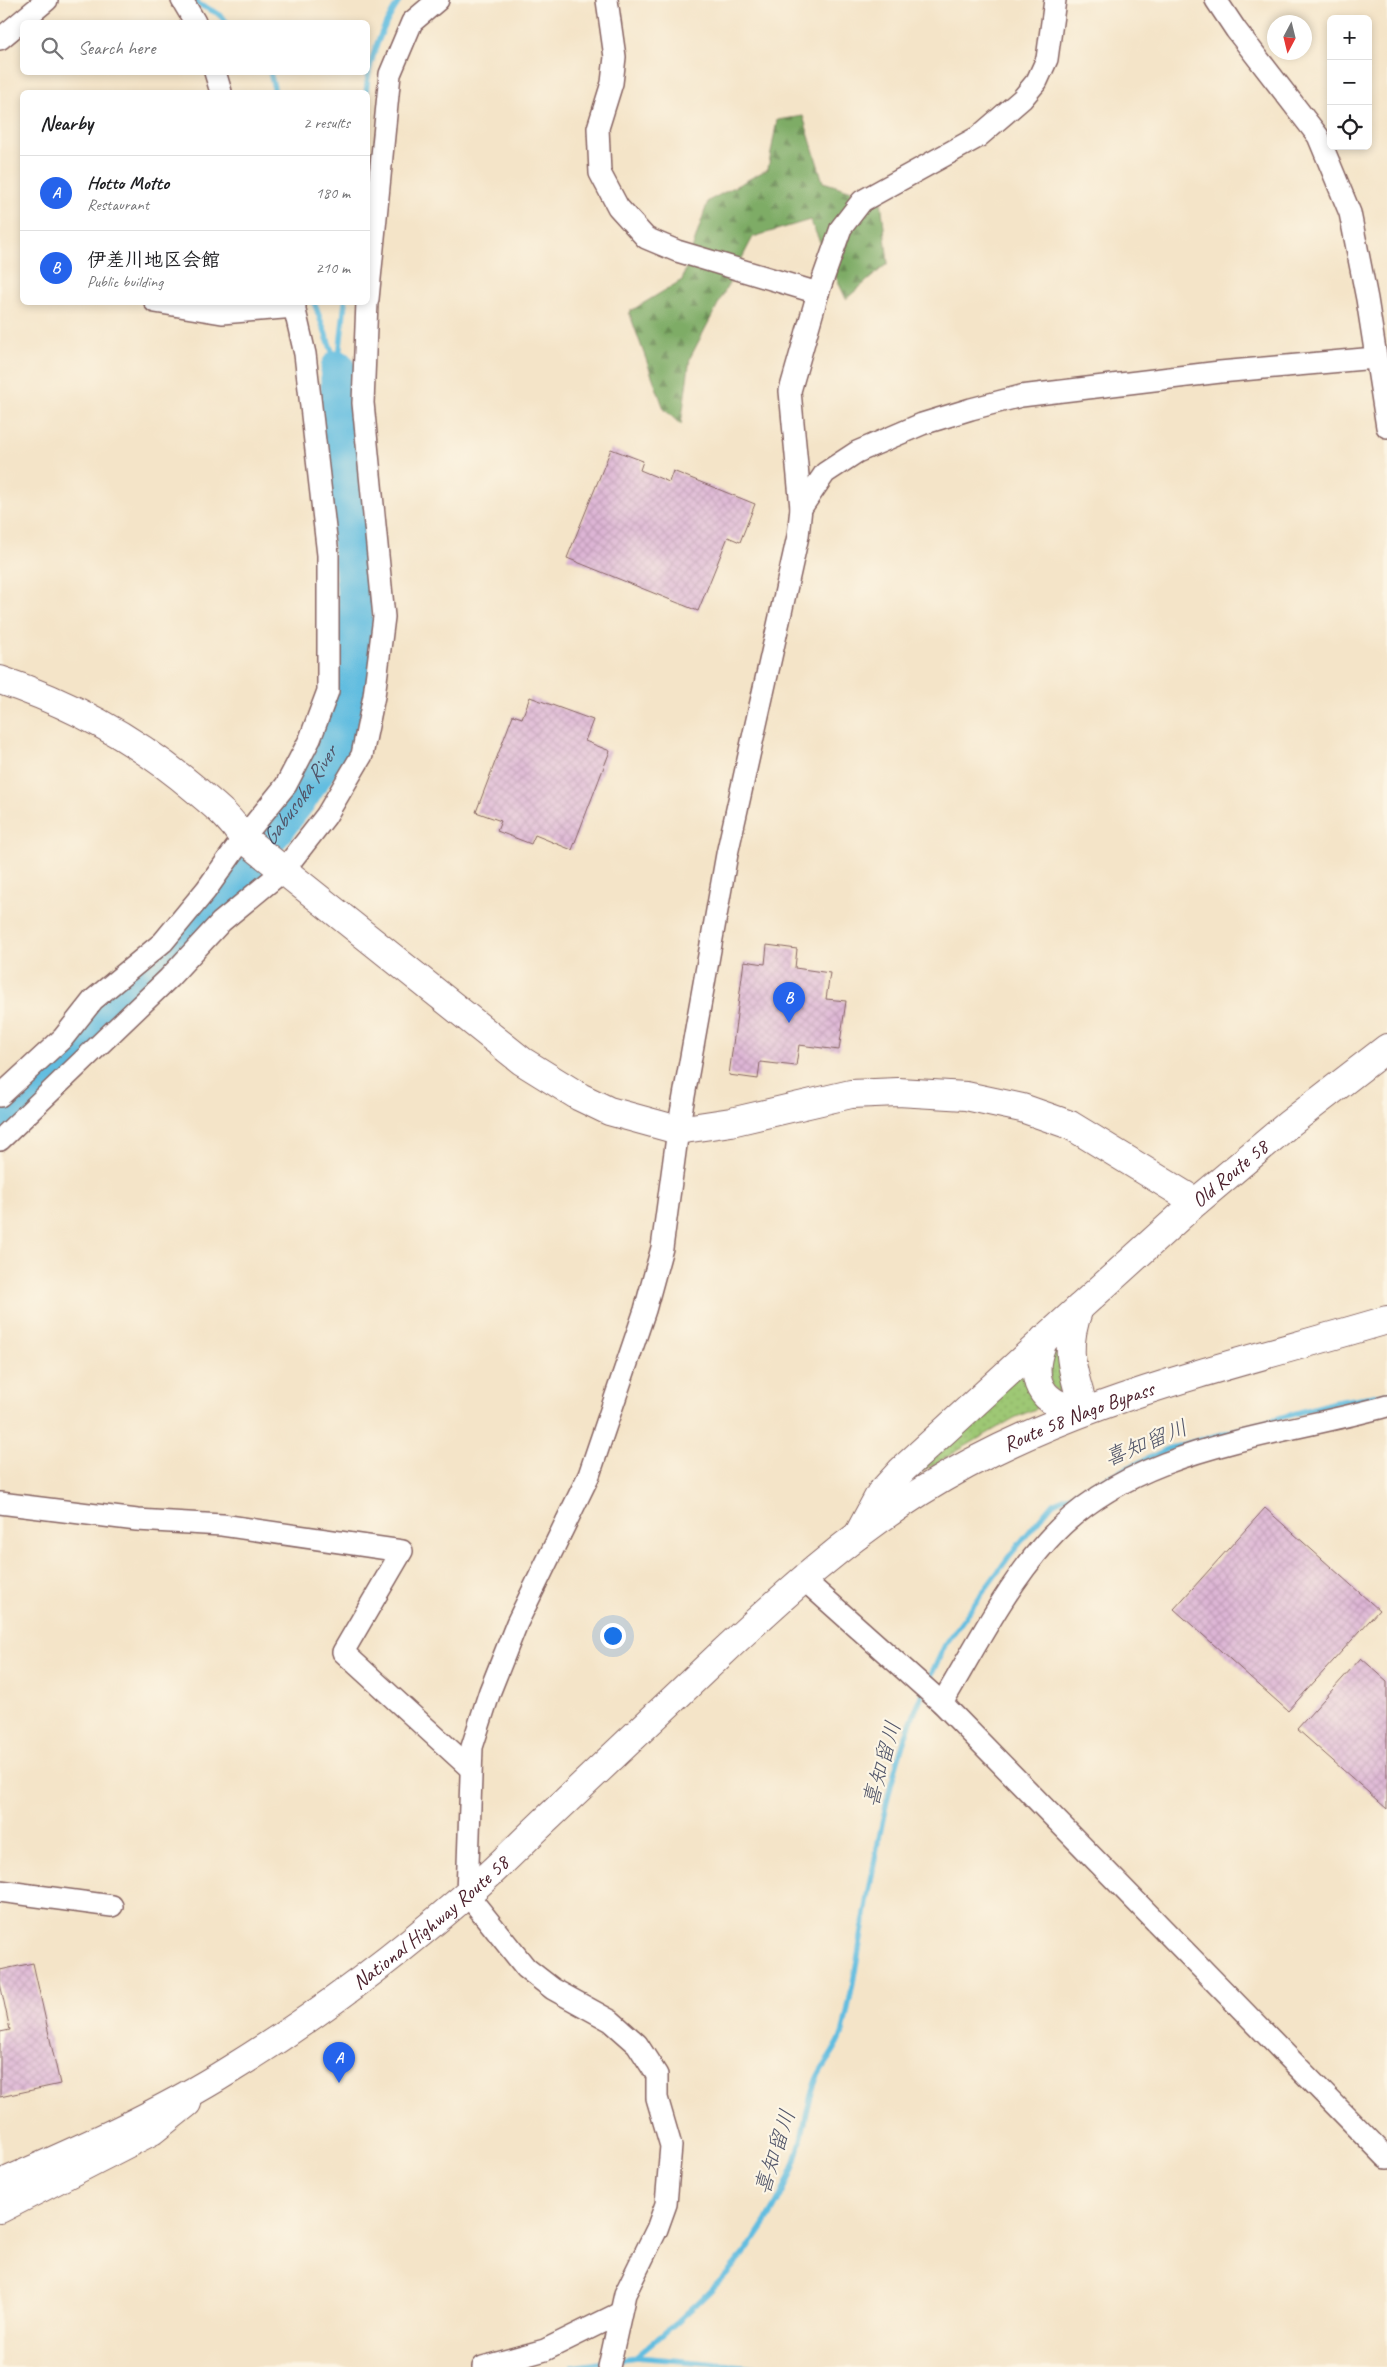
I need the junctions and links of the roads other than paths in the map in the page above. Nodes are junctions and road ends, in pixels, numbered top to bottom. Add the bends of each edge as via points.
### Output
1 (47, 0) edge
2 (182, 0) edge
3 (438, 0) edge
4 (607, 0) edge
5 (1055, 0) edge
6 (1216, 0) edge
7 (23, 20) edge
8 (194, 20) edge
9 (20, 22) edge
10 (0, 39) edge
11 (216, 75) edge
12 (220, 90) edge
13 (370, 279) edge
14 (818, 293) junction
15 (173, 305) edge
16 (294, 305) edge
17 (367, 305) edge
18 (1375, 358) junction
19 (1387, 427) edge
20 (801, 508) junction
21 (0, 680) edge
22 (245, 840) junction
23 (279, 867) junction
24 (1387, 1048) edge
25 (0, 1096) edge
26 (678, 1130) junction
27 (0, 1140) edge
28 (1196, 1202) junction
29 (1079, 1308) junction
30 (1387, 1320) edge
31 (1044, 1339) junction
32 (1387, 1406) edge
33 (1084, 1410) junction
34 (0, 1503) edge
35 (858, 1535) junction
36 (802, 1578) junction
37 (938, 1700) junction
38 (471, 1769) junction
39 (0, 1891) edge
40 (467, 1894) junction
41 (112, 1906) dead end
42 (230, 2070) junction
43 (1387, 2158) edge
44 (0, 2184) edge
45 (0, 2209) edge
46 (619, 2319) junction
47 (483, 2367) edge
48 (609, 2367) edge

1 - 7 street
2 - 8 street
3 - 13 street via 412,22 390,74
4 - 14 street via 615,57 612,84 598,128 600,173 618,208 646,238 669,248
5 - 14 street via 1048,59 1037,81 1022,99 978,137 862,201 842,228
6 - 18 street via 1318,136 1350,212
9 - 10 street
11 - 12 street
14 - 20 street via 790,391
15 - 16 street via 222,313
16 - 22 street via 305,354 328,555 328,691 310,739 286,785
17 - 23 street via 362,403 384,617 374,696 362,755 326,816
18 - 19 street
18 - 20 street via 1220,372 1021,396 922,424 857,452 825,473
20 - 26 street via 798,536 727,854
21 - 22 main road via 42,694 90,716 163,762 233,821
22 - 23 main road
22 - 25 street via 163,942 93,1000 63,1038
23 - 26 main road via 522,1060 594,1104
23 - 27 street
24 - 28 main road, Old Route 58
26 - 28 main road via 731,1122 851,1094 898,1092 966,1096 1022,1108 1070,1125
26 - 38 street via 662,1248 645,1310 589,1475 517,1623 490,1691 472,1747
28 - 29 main road, Old Route 58
29 - 31 main road, Old Route 58
29 - 33 main road via 1070,1358
30 - 33 main road, Route 58 Nago Bypass via 1138,1391
31 - 33 main road via 1036,1357 1042,1391 1055,1404
31 - 35 main road, Old Route 58 via 902,1470 880,1494
32 - 37 street via 1198,1452 1159,1464 1100,1494 1047,1540 1017,1579
33 - 35 main road, Route 58 Nago Bypass via 981,1457 922,1490
34 - 38 street via 137,1520 222,1525 402,1551 343,1652
35 - 36 main road, Route 58 Nago Bypass
36 - 37 street
36 - 40 main road, National Highway Route 58
37 - 43 street
38 - 40 street
39 - 41 street
40 - 42 main road, National Highway Route 58 via 348,1990
40 - 46 street via 526,1968 554,1989 611,2021 637,2044 657,2075 657,2098 671,2146 666,2204 658,2229 625,2294
42 - 44 main road, National Highway Route 58 via 110,2136
42 - 45 main road via 152,2131
46 - 47 street via 546,2350
46 - 48 street

